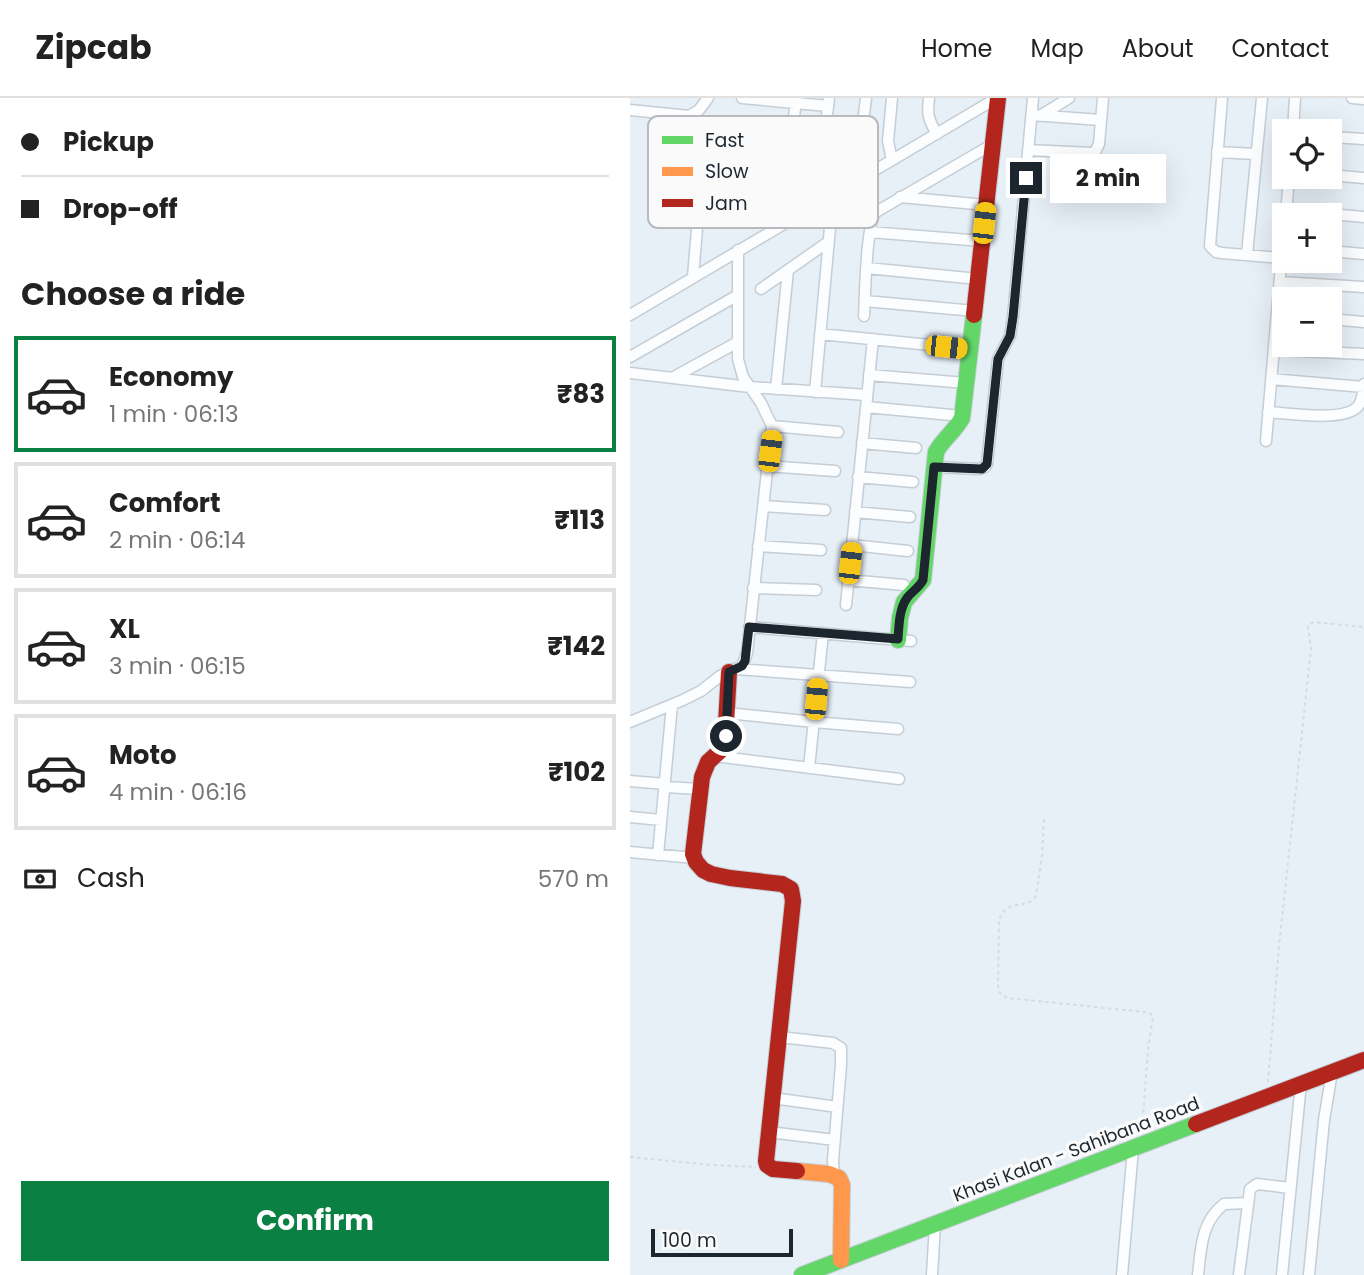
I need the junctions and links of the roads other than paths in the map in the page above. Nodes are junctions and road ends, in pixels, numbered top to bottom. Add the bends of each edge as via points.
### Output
1 (708, 98) edge
2 (742, 98) edge
3 (866, 98) edge
4 (892, 98) edge
5 (929, 98) edge
6 (998, 98) edge
7 (1034, 98) edge
8 (1069, 98) edge
9 (1103, 98) edge
10 (1222, 98) edge
11 (1262, 98) edge
12 (1295, 98) edge
13 (1352, 98) edge
14 (1364, 99) edge
15 (795, 101) edge
16 (829, 102) edge
17 (977, 103) edge
18 (630, 110) edge
19 (1036, 115) junction
20 (689, 116) joint
21 (864, 116) edge
22 (1294, 119) edge
23 (1101, 120) junction
24 (937, 134) junction
25 (1342, 137) edge
26 (1364, 139) edge
27 (993, 144) junction
28 (1028, 150) junction
29 (1217, 152) junction
30 (1256, 154) junction
31 (892, 160) junction
32 (878, 168) edge
33 (1342, 177) edge
34 (1364, 178) edge
35 (900, 197) junction
36 (986, 205) junction
37 (878, 212) edge
38 (1342, 216) edge
39 (1364, 217) edge
40 (697, 228) edge
41 (776, 228) edge
42 (829, 228) edge
43 (871, 228) edge
44 (870, 232) junction
45 (982, 241) junction
46 (828, 242) junction
47 (738, 250) junction
48 (1272, 252) edge
49 (1342, 252) edge
50 (1364, 254) edge
51 (1247, 255) junction
52 (867, 268) junction
53 (788, 270) junction
54 (1281, 273) edge
55 (693, 277) junction
56 (978, 279) junction
57 (1280, 282) junction
58 (1280, 287) edge
59 (1364, 287) edge
60 (761, 289) dead end
61 (738, 295) junction
62 (864, 301) junction
63 (975, 310) junction
64 (630, 315) edge
65 (863, 316) dead end
66 (1342, 320) edge
67 (1364, 322) edge
68 (820, 334) junction
69 (873, 339) junction
70 (738, 342) junction
71 (970, 349) junction
72 (1342, 353) edge
73 (1364, 354) edge
74 (630, 357) edge
75 (1273, 357) edge
76 (630, 373) edge
77 (869, 375) junction
78 (672, 378) junction
79 (1271, 379) junction
80 (966, 383) junction
81 (1364, 385) edge
82 (750, 387) junction
83 (776, 389) junction
84 (815, 392) junction
85 (867, 395) junction
86 (866, 407) junction
87 (1268, 412) junction
88 (962, 416) junction
89 (772, 426) junction
90 (838, 432) dead end
91 (1266, 441) dead end
92 (862, 443) junction
93 (916, 448) dead end
94 (767, 466) junction
95 (934, 467) junction
96 (835, 471) dead end
97 (859, 477) junction
98 (913, 482) dead end
99 (763, 506) junction
100 (825, 510) dead end
101 (855, 512) junction
102 (910, 517) dead end
103 (758, 545) junction
104 (852, 545) junction
105 (821, 550) dead end
106 (908, 551) dead end
107 (848, 580) junction
108 (904, 585) dead end
109 (753, 588) junction
110 (816, 590) dead end
111 (846, 606) dead end
112 (749, 627) junction
113 (823, 633) junction
114 (904, 640) joint
115 (733, 671) junction
116 (818, 676) junction
117 (910, 682) dead end
118 (672, 705) junction
119 (727, 713) junction
120 (630, 722) edge
121 (814, 723) junction
122 (898, 729) dead end
123 (714, 756) junction
124 (810, 768) junction
125 (899, 779) dead end
126 (630, 781) edge
127 (665, 785) junction
128 (700, 789) junction
129 (630, 817) edge
130 (662, 820) junction
131 (630, 852) edge
132 (658, 855) junction
133 (694, 858) junction
134 (779, 1037) junction
135 (1364, 1060) edge
136 (1332, 1072) junction
137 (1301, 1083) junction
138 (773, 1098) junction
139 (837, 1107) junction
140 (769, 1132) junction
141 (835, 1140) junction
142 (1137, 1147) junction
143 (834, 1175) junction
144 (1290, 1188) junction
145 (1248, 1203) junction
146 (935, 1224) junction
147 (841, 1260) junction
148 (802, 1275) edge
149 (932, 1275) edge
150 (1122, 1275) edge
151 (1198, 1275) edge
152 (1239, 1275) edge
153 (1282, 1275) edge
154 (1309, 1275) edge

1 - 20 street
2 - 15 street
3 - 21 street
4 - 31 street via 888,141
5 - 24 street via 928,120
6 - 17 street
6 - 27 street
7 - 19 street
8 - 19 street
9 - 23 street
10 - 29 street
11 - 30 street
12 - 22 street
13 - 14 street
15 - 16 street
17 - 24 street
18 - 20 street
19 - 23 street
19 - 28 street
23 - 28 street via 1095,152
24 - 31 street
25 - 26 street
27 - 35 street
27 - 36 street
28 - 95 street via 1013,317 1010,336 998,359 987,464 982,469
29 - 30 street
29 - 51 street via 1210,246 1216,252
30 - 51 street
31 - 32 street
33 - 34 street
35 - 36 street
35 - 37 street
36 - 45 street
38 - 39 street
40 - 55 street
41 - 47 street
42 - 46 street
43 - 44 street
44 - 45 street
44 - 52 street
45 - 56 street
46 - 53 street
46 - 68 street
47 - 55 street
47 - 61 street
48 - 51 street
49 - 50 street
52 - 56 street
52 - 62 street
53 - 60 street
53 - 83 street
54 - 57 street
55 - 64 street
56 - 63 street
57 - 58 street
57 - 59 street
61 - 70 street
61 - 74 street
62 - 63 street
62 - 65 street
63 - 71 street
66 - 67 street
68 - 69 street
68 - 84 street
69 - 71 street
69 - 77 street
70 - 78 street
70 - 82 street via 740,369
71 - 80 street
72 - 73 street
75 - 79 street
76 - 78 street
77 - 80 street
77 - 85 street
78 - 82 street
79 - 81 street
79 - 87 street
80 - 88 street
81 - 87 street via 1358,407 1346,413
82 - 83 street
82 - 89 street
83 - 84 street
84 - 85 street
85 - 86 street
86 - 88 street
86 - 92 street
87 - 91 street
88 - 95 street via 937,449
89 - 90 street
89 - 94 street
92 - 93 street
92 - 97 street
94 - 96 street
94 - 99 street
95 - 114 street via 923,580 904,604 899,624
97 - 98 street
97 - 101 street
99 - 100 street
99 - 103 street
101 - 102 street
101 - 104 street
103 - 105 street
103 - 109 street
104 - 106 street
104 - 107 street
107 - 108 street
107 - 111 street
109 - 110 street
109 - 112 street
112 - 113 street
112 - 115 street via 745,661
113 - 114 street
113 - 116 street
115 - 116 street
115 - 118 street
115 - 119 street
116 - 117 street
116 - 121 street
118 - 120 street
118 - 127 street
119 - 121 street
119 - 123 street via 725,741
121 - 122 street
121 - 124 street
123 - 124 street
123 - 128 street via 704,768
124 - 125 street
126 - 127 street
127 - 128 street
127 - 130 street
128 - 133 street
129 - 130 street
130 - 132 street
131 - 132 street
132 - 133 street
133 - 134 street via 701,869 713,875 791,889
134 - 138 street
134 - 139 street via 834,1043 841,1048
135 - 136 street, Khasi Kalan - Sahibana Road
136 - 137 street, Khasi Kalan - Sahibana Road
136 - 154 street
137 - 142 street, Khasi Kalan - Sahibana Road
137 - 144 street
138 - 139 street
138 - 140 street
139 - 141 street
140 - 141 street
140 - 143 street via 766,1161 771,1168
141 - 143 street
142 - 146 street, Khasi Kalan - Sahibana Road
142 - 150 street
143 - 147 street via 842,1185
144 - 145 street via 1256,1184 1250,1189
144 - 153 street
145 - 151 street via 1224,1204 1208,1223
145 - 152 street
146 - 147 street, Khasi Kalan - Sahibana Road
146 - 149 street
147 - 148 street, Khasi Kalan - Sahibana Road

